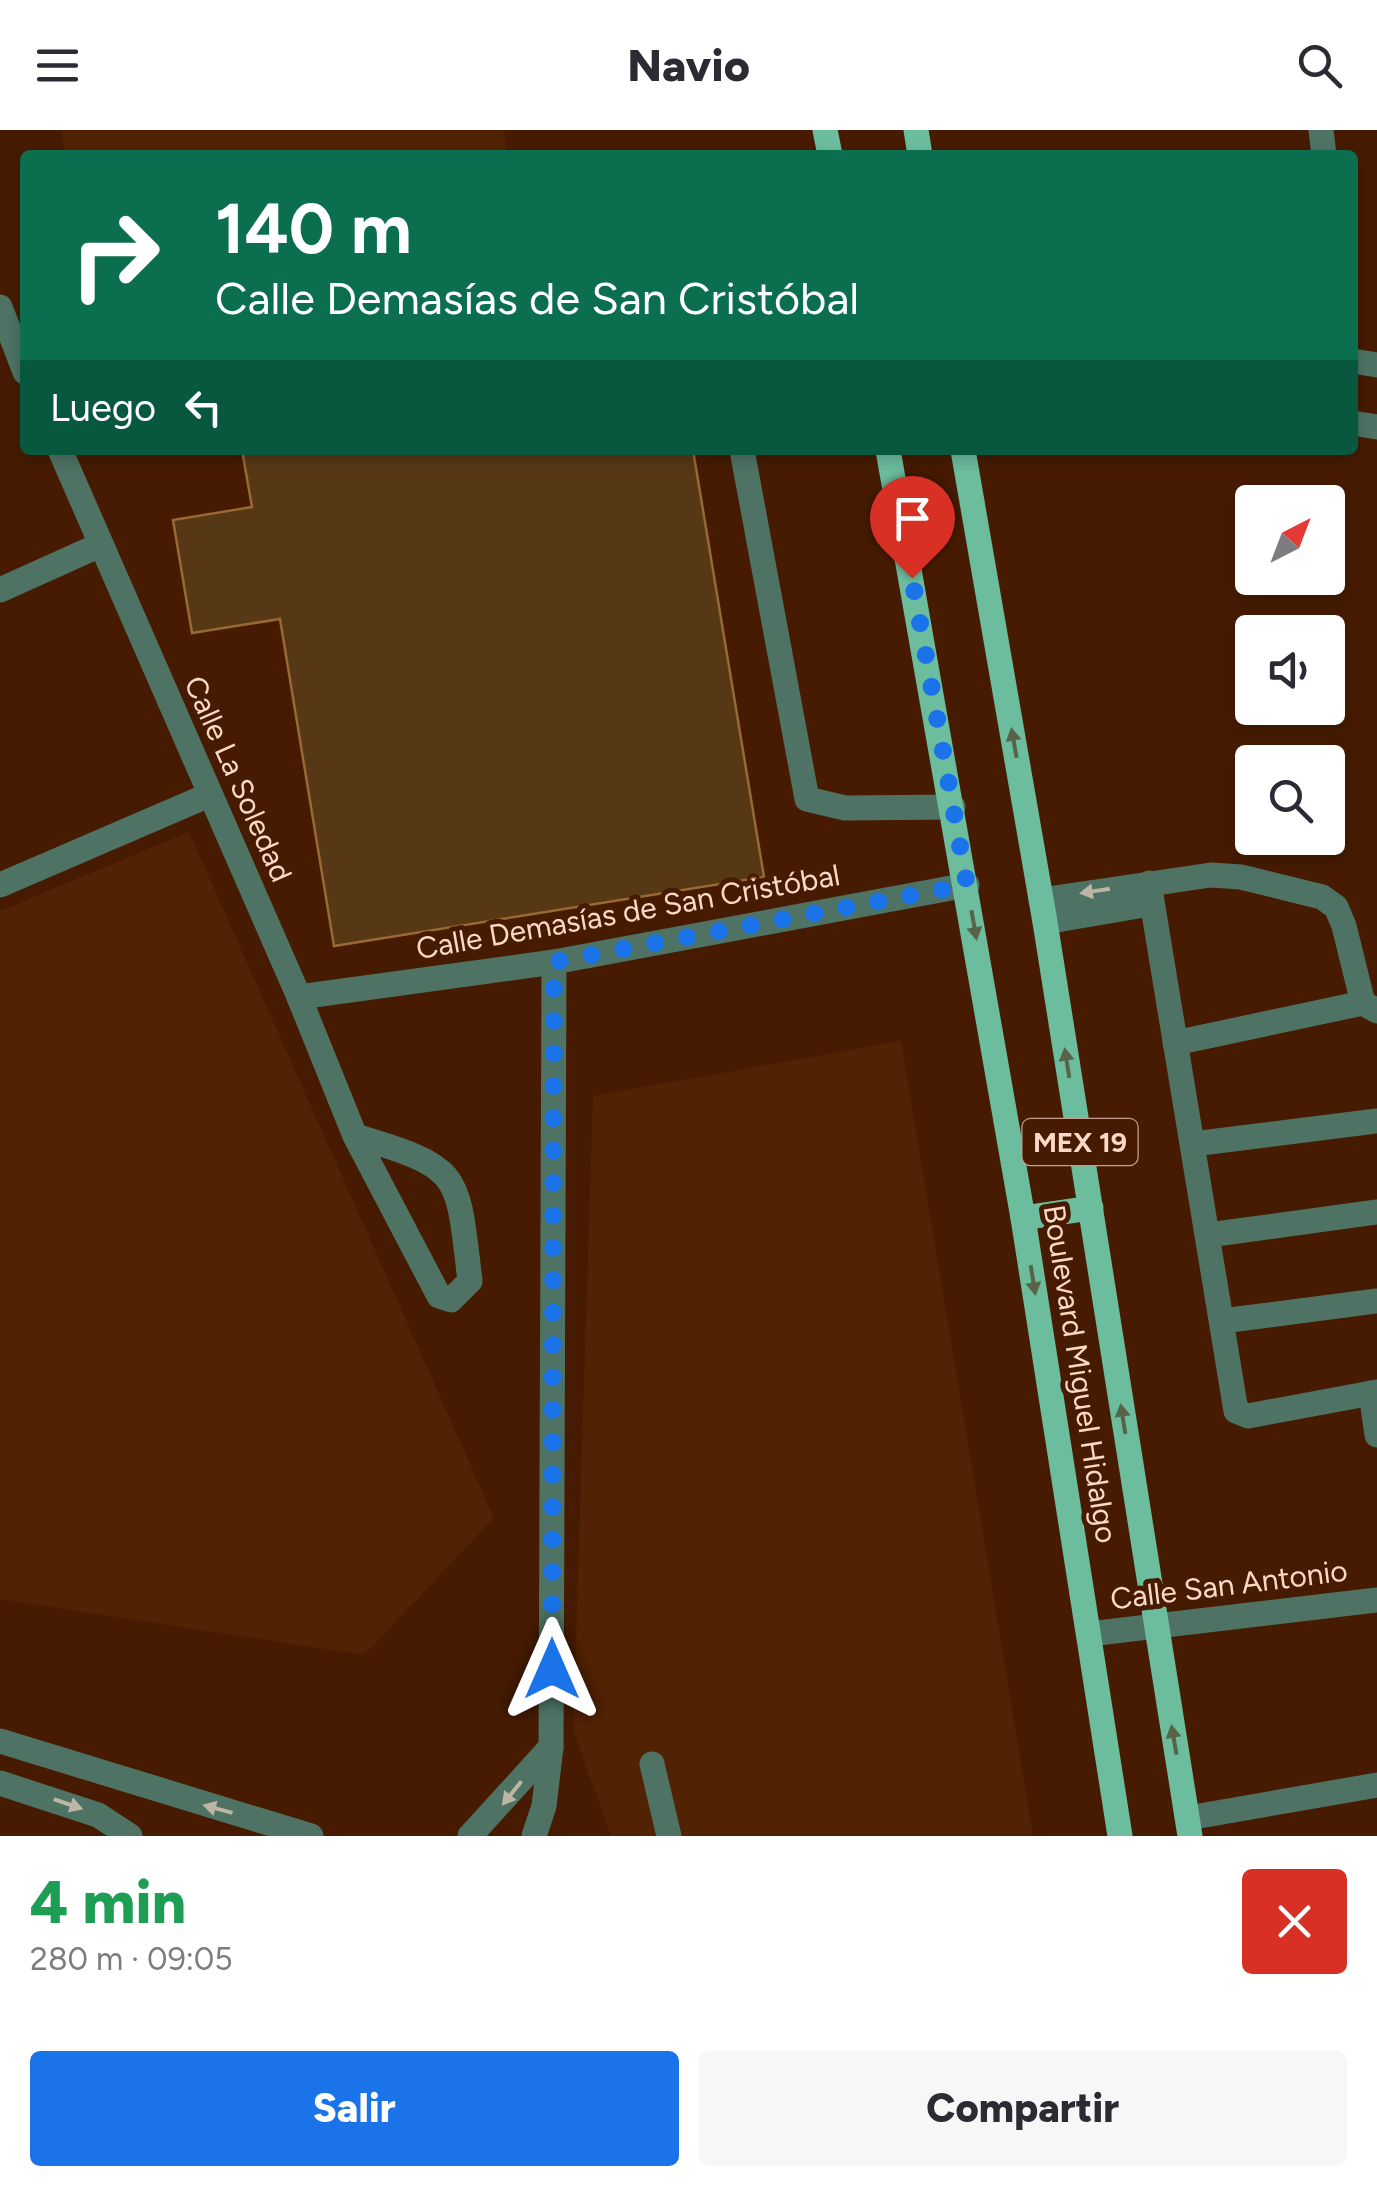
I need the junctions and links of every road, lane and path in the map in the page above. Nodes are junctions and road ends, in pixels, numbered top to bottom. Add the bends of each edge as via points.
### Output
1 (0, 307) edge
2 (12, 342) edge
3 (62, 455) edge
4 (743, 455) edge
5 (889, 455) edge
6 (964, 455) edge
7 (100, 545) junction
8 (0, 590) edge
9 (209, 795) junction
10 (953, 807) junction
11 (0, 885) edge
12 (967, 885) junction
13 (1150, 893) junction
14 (1043, 911) junction
15 (554, 962) junction
16 (300, 998) junction
17 (1370, 1007) edge
18 (1175, 1042) junction
19 (1377, 1120) edge
20 (355, 1136) junction
21 (1193, 1144) junction
22 (1090, 1208) junction
23 (1377, 1212) edge
24 (1023, 1218) junction
25 (1208, 1234) junction
26 (1377, 1302) edge
27 (1222, 1321) junction
28 (1374, 1392) edge
29 (1377, 1435) edge
30 (1377, 1600) edge
31 (1154, 1626) junction
32 (1090, 1634) junction
33 (0, 1741) edge
34 (552, 1747) junction
35 (652, 1764) dead end
36 (0, 1784) edge
37 (1377, 1785) edge
38 (1189, 1827) edge
39 (130, 1836) edge
40 (311, 1836) edge
41 (470, 1836) edge
42 (534, 1836) edge
43 (669, 1836) edge
44 (1120, 1836) edge

1 - 2 street
3 - 7 street, Calle La Soledad
4 - 10 street via 807,799 845,808
5 - 10 main road, Boulevard Miguel Hidalgo / MEX 19
14 -> 6 main road, Boulevard Miguel Hidalgo / MEX 19
7 - 8 street
7 - 9 street, Calle La Soledad
9 - 11 street
9 - 16 street, Calle La Soledad
10 - 12 main road, Boulevard Miguel Hidalgo / MEX 19
12 - 15 street, Calle Demasías de San Cristóbal
12 -> 24 main road, Boulevard Miguel Hidalgo / MEX 19
13 - 14 street
13 - 17 street via 1211,875 1322,897 1336,907
13 - 18 street
22 -> 14 main road, Boulevard Miguel Hidalgo / MEX 19
15 - 16 street, Calle Demasías de San Cristóbal
15 - 34 street
16 - 20 street, Calle La Soledad
17 - 18 street
18 - 21 street
19 - 21 street
20 - 20 street, Calle La Soledad via 439,1296 451,1300 470,1281 461,1207 441,1170 428,1158
21 - 25 street
22 - 24 main road
31 -> 22 main road, Boulevard Miguel Hidalgo / MEX 19
23 - 25 street
24 -> 32 main road, Boulevard Miguel Hidalgo / MEX 19
25 - 27 street
26 - 27 street
27 - 28 street via 1236,1411 1248,1416
28 - 29 street
30 - 31 street, Calle San Antonio
31 - 32 street, Calle San Antonio
38 -> 31 main road, Boulevard Miguel Hidalgo / MEX 19
32 - 44 main road, Boulevard Miguel Hidalgo / MEX 19
40 -> 33 street
34 -> 41 street
34 - 42 street
35 - 43 street
36 -> 39 street via 98,1815
37 - 38 street

